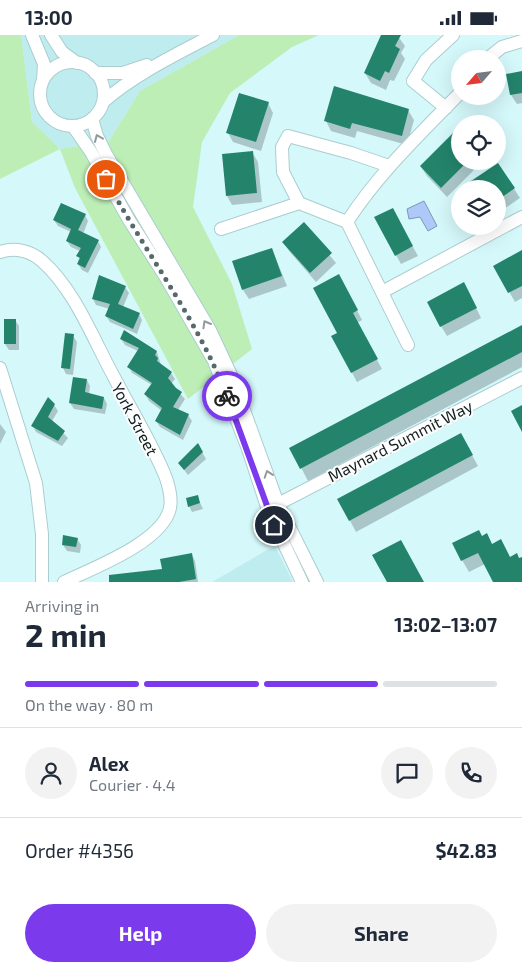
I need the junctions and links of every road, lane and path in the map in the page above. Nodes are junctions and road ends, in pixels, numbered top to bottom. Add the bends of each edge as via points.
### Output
1 (32, 35) edge
2 (51, 35) edge
3 (212, 35) edge
4 (453, 35) edge
5 (501, 41) edge
6 (522, 41) edge
7 (168, 58) junction
8 (77, 63) junction
9 (95, 73) junction
10 (43, 81) junction
11 (103, 102) junction
12 (451, 103) edge
13 (446, 108) junction
14 (92, 119) junction
15 (72, 126) junction
16 (389, 166) junction
17 (299, 203) junction
18 (522, 217) edge
19 (347, 222) junction
20 (220, 229) dead end
21 (0, 252) edge
22 (382, 292) junction
23 (408, 345) dead end
24 (0, 368) edge
25 (522, 378) edge
26 (278, 504) junction
27 (42, 582) edge
28 (64, 582) edge
29 (302, 582) edge
30 (317, 582) edge

1 - 10 street via 44,64
2 - 8 street via 62,52
3 - 7 street
4 - 13 street via 426,60 414,81
5 - 6 street
7 - 9 street via 123,73
7 - 11 street via 116,90
8 - 9 street
8 - 10 street via 57,66
9 - 11 street via 102,87
10 - 15 street via 40,97 45,112 57,122
11 - 14 street
12 - 13 street
13 - 16 street
14 - 15 street
26 -> 14 street via 232,377 210,330 106,154
15 - 29 street via 91,152 214,361 268,510
16 - 17 street via 288,135 282,147 283,172
16 - 19 street via 363,196
17 - 19 street
17 - 20 street
18 - 22 street
19 - 22 street
21 - 28 street, York Street via 22,250 31,254 61,282 148,441 170,494 170,508 165,520 152,536
22 - 23 street
24 - 27 street via 36,483 42,534
25 - 26 street, Maynard Summit Way
26 - 30 street

